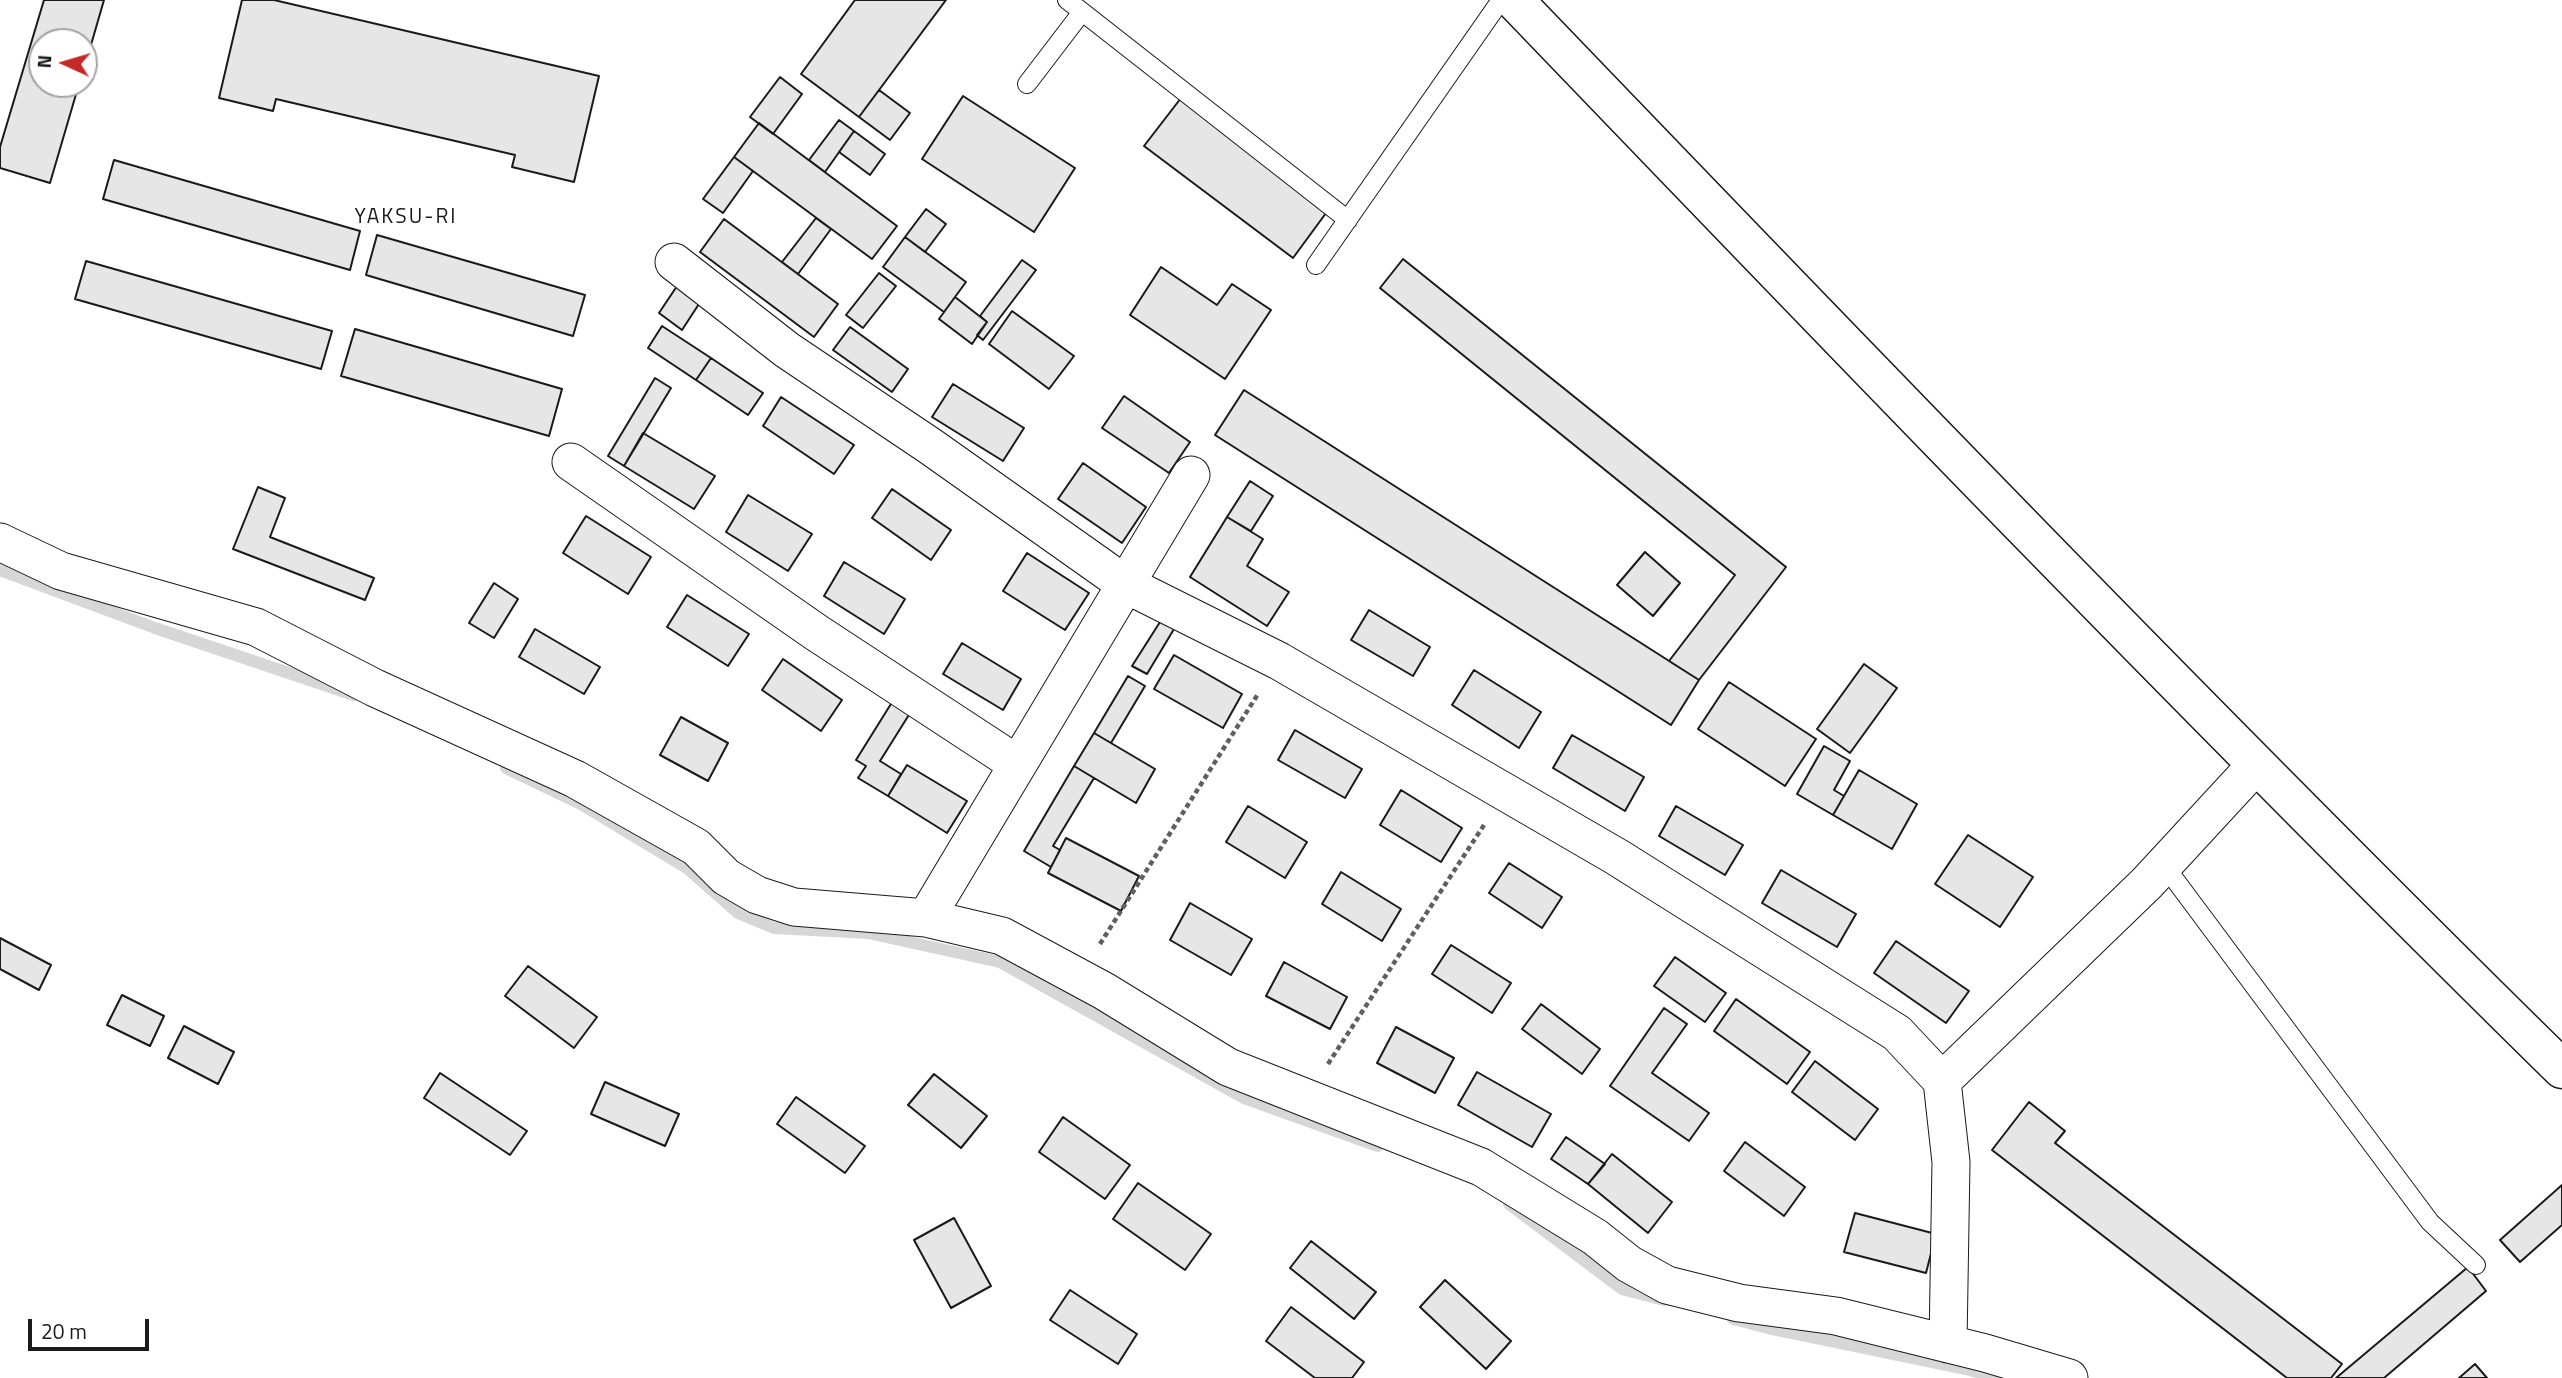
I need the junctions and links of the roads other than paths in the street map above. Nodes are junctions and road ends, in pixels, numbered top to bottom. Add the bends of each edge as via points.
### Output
1 (1067, 0) edge
2 (1501, 0) edge
3 (1514, 0) edge
4 (1082, 12) junction
5 (1027, 84) dead end
6 (1348, 220) junction
7 (674, 262) dead end
8 (1316, 265) dead end
9 (571, 462) dead end
10 (1191, 475) dead end
11 (0, 542) edge
12 (1125, 584) junction
13 (1017, 764) junction
14 (2256, 765) junction
15 (2164, 864) junction
16 (926, 918) junction
17 (2562, 1069) edge
18 (1942, 1081) junction
19 (2476, 1265) dead end
20 (1948, 1344) junction
21 (2069, 1378) edge

1 - 4 lane
2 - 6 lane
3 - 14 main road
4 - 5 lane
4 - 6 lane
6 - 8 lane
7 - 12 street via 787,351
9 - 13 street
10 - 12 street
11 - 16 street via 61,571 256,627 375,688 575,779 696,847 726,877 757,895 793,906
12 - 13 street
12 - 18 street via 1279,661 1617,857 1897,1034
13 - 16 street
14 - 15 street
14 - 17 main road
15 - 18 street
15 - 19 lane via 2430,1222
16 - 20 street via 1002,936 1228,1068 1481,1167 1667,1285 1739,1303 1836,1316
18 - 20 street via 1951,1162
20 - 21 street

